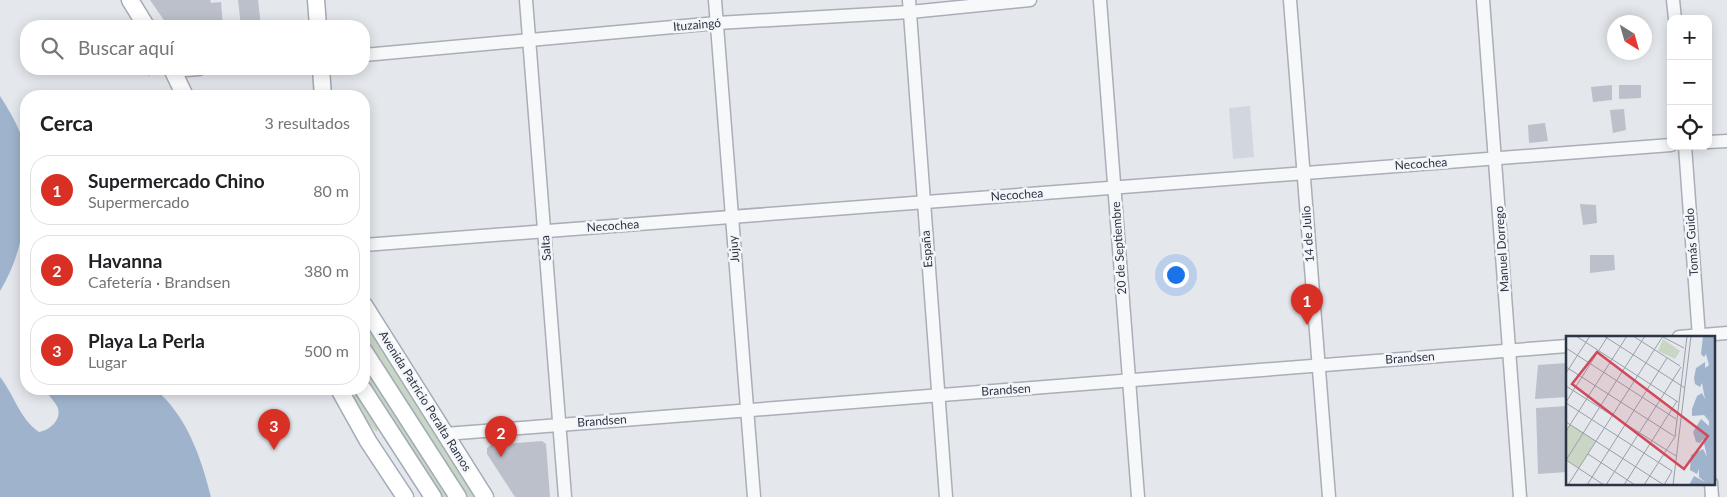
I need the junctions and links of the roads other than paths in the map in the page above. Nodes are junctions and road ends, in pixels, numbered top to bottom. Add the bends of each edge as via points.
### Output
1 (130, 0) edge
2 (316, 0) edge
3 (526, 0) edge
4 (715, 0) edge
5 (1030, 0) edge
6 (1100, 0) edge
7 (1290, 0) edge
8 (1483, 0) edge
9 (1673, 0) edge
10 (909, 6) edge
11 (1675, 15) edge
12 (142, 20) edge
13 (318, 20) edge
14 (717, 23) junction
15 (529, 39) junction
16 (370, 54) edge
17 (176, 75) edge
18 (321, 75) edge
19 (183, 90) edge
20 (323, 90) edge
21 (1727, 141) edge
22 (1712, 142) edge
23 (1667, 145) edge
24 (1684, 150) edge
25 (1495, 159) junction
26 (1304, 173) junction
27 (1114, 188) junction
28 (923, 202) junction
29 (732, 217) junction
30 (544, 231) junction
31 (370, 245) edge
32 (370, 315) edge
33 (1727, 333) edge
34 (1699, 336) edge
35 (1566, 346) edge
36 (1509, 350) junction
37 (370, 360) edge
38 (1319, 365) junction
39 (1129, 380) junction
40 (343, 395) edge
41 (367, 395) edge
42 (938, 395) junction
43 (747, 410) junction
44 (560, 425) junction
45 (445, 434) junction
46 (368, 441) junction
47 (1711, 484) edge
48 (430, 491) edge
49 (405, 497) edge
50 (458, 497) edge
51 (486, 497) edge
52 (565, 497) edge
53 (754, 497) edge
54 (946, 497) edge
55 (1138, 497) edge
56 (1329, 497) edge
57 (1520, 497) edge
58 (1712, 497) edge

1 - 12 main road
2 - 13 main road
3 - 15 street, Salta
4 - 14 street, Jujuy
5 - 10 street, Ituzaingó
6 - 27 street, 20 de Septiembre
7 - 26 street, 14 de Julio
8 - 25 street, Manuel Dorrego
9 - 11 street
10 - 14 street, Ituzaingó
10 - 28 street, España
14 - 15 street, Ituzaingó
14 - 29 street, Jujuy
15 - 16 street, Ituzaingó
15 - 30 street, Salta
17 - 19 main road
18 - 20 main road
21 - 22 street
23 - 25 street, Necochea
24 - 34 street, Tomás Guido
25 - 26 street, Necochea
25 - 36 street, Manuel Dorrego
26 - 27 street, Necochea
26 - 38 street, 14 de Julio
27 - 28 street, Necochea
27 - 39 street, 20 de Septiembre
28 - 29 street, Necochea
28 - 42 street, España
29 - 30 street, Necochea
29 - 43 street, Jujuy
30 - 31 street, Necochea
30 - 44 street, Salta
32 - 45 main road, Avenida Patricio Peralta Ramos
33 - 34 street
35 - 36 street, Brandsen
36 - 38 street, Brandsen
36 - 57 street, Manuel Dorrego
37 - 50 main road, Avenida Patricio Peralta Ramos
38 - 39 street, Brandsen
38 - 56 street, 14 de Julio
39 - 42 street, Brandsen
39 - 55 street, 20 de Septiembre
40 - 46 main road
41 - 48 main road
42 - 43 street, Brandsen
42 - 54 street, España
43 - 44 street, Brandsen
43 - 53 street, Jujuy
44 - 45 street, Brandsen
44 - 52 street, Salta
45 - 51 main road, Avenida Patricio Peralta Ramos
46 - 48 main road
46 - 49 main road
47 - 58 street

